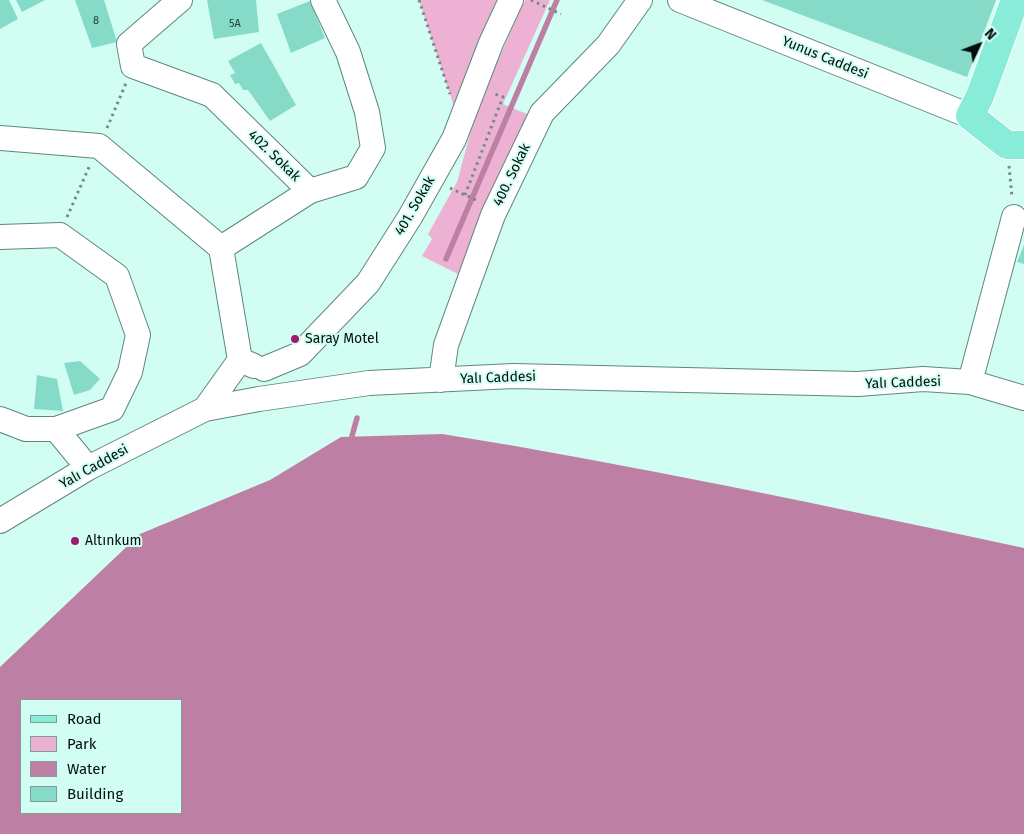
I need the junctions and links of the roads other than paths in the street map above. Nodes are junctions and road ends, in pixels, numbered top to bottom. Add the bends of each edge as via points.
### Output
1 (180, 0) edge
2 (323, 0) edge
3 (511, 0) edge
4 (640, 0) edge
5 (680, 0) edge
6 (1015, 0) edge
7 (970, 116) junction
8 (0, 138) edge
9 (1015, 145) edge
10 (310, 191) junction
11 (1014, 217) road end
12 (0, 237) edge
13 (221, 248) junction
14 (240, 360) junction
15 (264, 369) junction
16 (441, 380) junction
17 (970, 382) junction
18 (286, 395) junction
19 (1024, 398) edge
20 (205, 409) junction
21 (0, 419) edge
22 (56, 429) junction
23 (88, 468) junction
24 (0, 521) edge

1 - 10 street, 402. Sokak via 129,44 133,66 212,95
2 - 10 street, 402. Sokak via 348,52 367,112 373,148 356,177
3 - 15 street, 401. Sokak via 460,125 410,217 368,283 300,354
4 - 16 street, 400. Sokak via 608,45 542,114 493,215 446,346
5 - 7 street, Yunus Caddesi
6 - 7 main road
7 - 9 main road
8 - 13 street via 99,146
10 - 13 street
11 - 17 street
12 - 22 street via 60,235 117,276 138,335 130,372 112,409
13 - 14 street
14 - 15 street
14 - 20 street
15 - 18 street
16 - 17 street, Yalı Caddesi via 513,376 858,384 923,379
16 - 18 street, Yalı Caddesi via 369,384
17 - 19 street, Yalı Caddesi
18 - 20 street, Yalı Caddesi
20 - 23 street, Yalı Caddesi
21 - 22 street via 26,430
22 - 23 street
23 - 24 street, Yalı Caddesi

